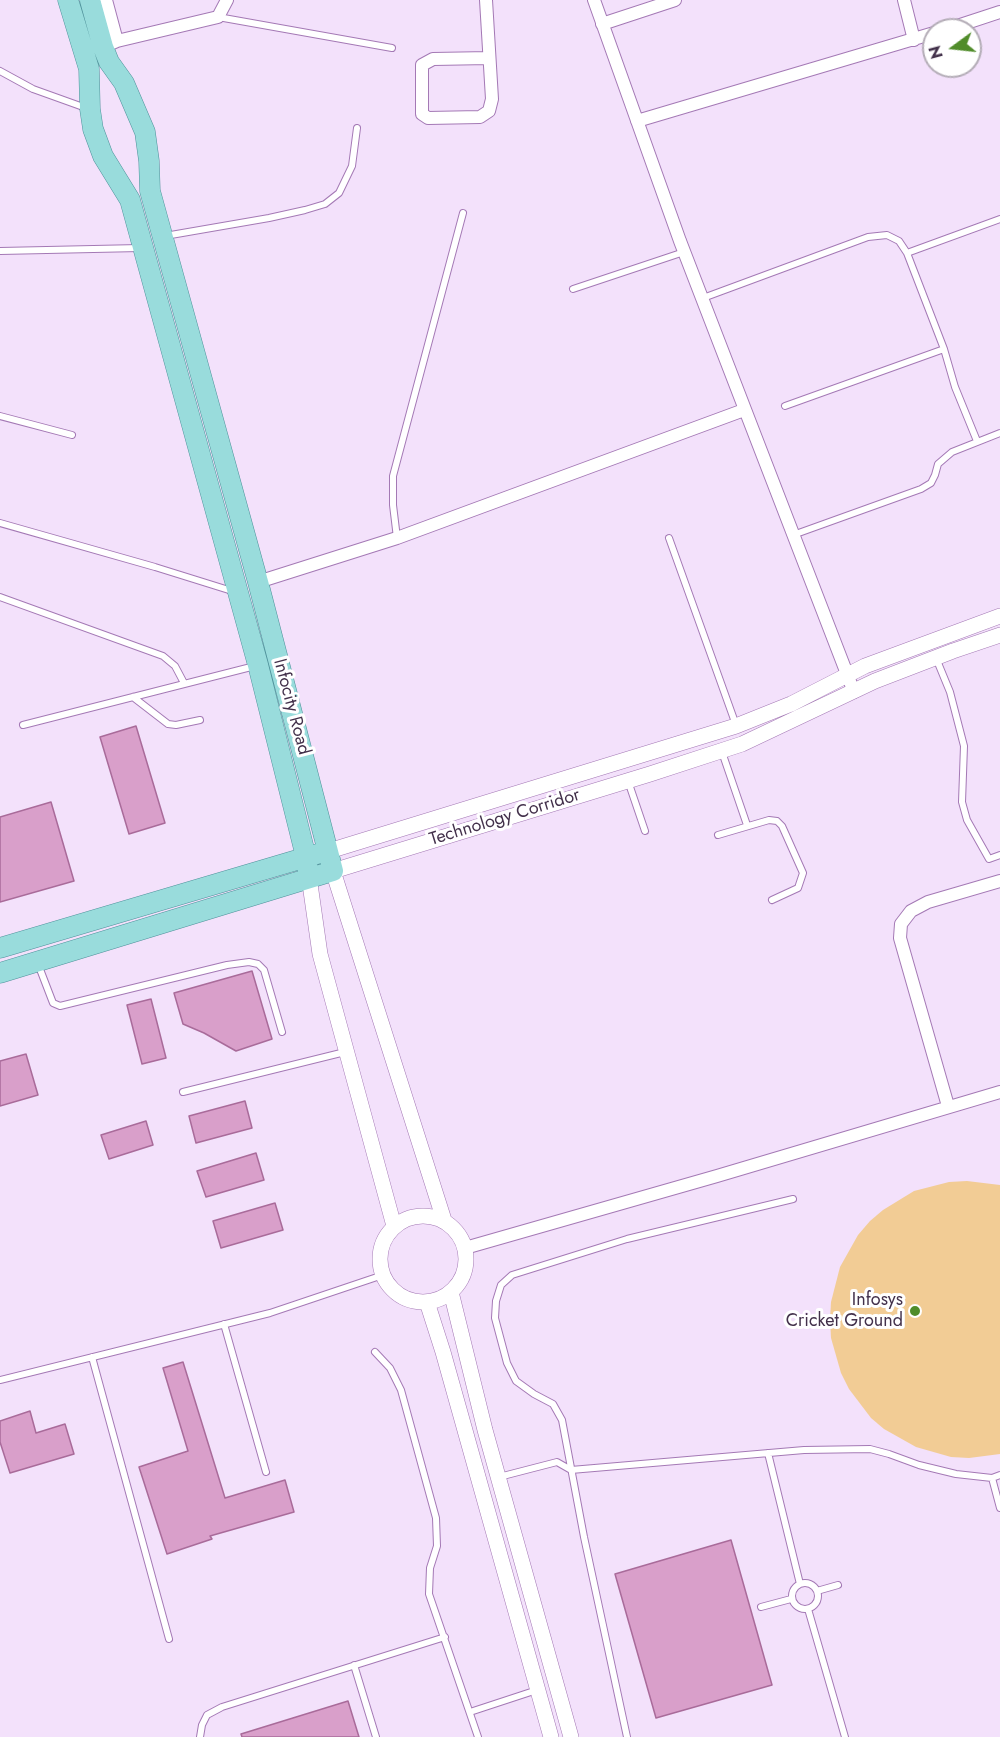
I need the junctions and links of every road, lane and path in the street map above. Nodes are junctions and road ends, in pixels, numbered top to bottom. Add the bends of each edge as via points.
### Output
1 (68, 0) edge
2 (90, 0) edge
3 (106, 0) edge
4 (227, 0) edge
5 (486, 0) edge
6 (594, 0) edge
7 (675, 0) edge
8 (904, 0) edge
9 (1000, 12) edge
10 (218, 17) junction
11 (982, 18) edge
12 (602, 24) junction
13 (922, 37) edge
14 (914, 40) junction
15 (392, 48) dead end
16 (110, 50) junction
17 (489, 58) junction
18 (89, 69) junction
19 (0, 71) edge
20 (90, 109) junction
21 (637, 121) junction
22 (357, 128) dead end
23 (150, 191) junction
24 (130, 200) junction
25 (463, 213) dead end
26 (1000, 219) edge
27 (164, 236) junction
28 (144, 248) junction
29 (0, 251) edge
30 (684, 252) junction
31 (907, 253) junction
32 (573, 289) dead end
33 (702, 298) junction
34 (945, 349) junction
35 (785, 406) dead end
36 (744, 410) junction
37 (0, 416) edge
38 (1000, 433) edge
39 (72, 435) dead end
40 (977, 441) junction
41 (0, 523) edge
42 (793, 536) junction
43 (397, 538) junction
44 (669, 538) dead end
45 (258, 582) junction
46 (239, 593) junction
47 (0, 597) edge
48 (1000, 616) edge
49 (1000, 635) edge
50 (936, 657) junction
51 (258, 665) junction
52 (847, 675) junction
53 (184, 683) junction
54 (854, 692) junction
55 (133, 697) junction
56 (200, 720) dead end
57 (22, 725) dead end
58 (736, 726) junction
59 (722, 750) junction
60 (628, 780) junction
61 (747, 825) junction
62 (645, 831) dead end
63 (718, 835) dead end
64 (329, 851) junction
65 (1000, 855) edge
66 (306, 856) junction
67 (333, 871) junction
68 (309, 877) junction
69 (1000, 881) edge
70 (772, 900) dead end
71 (0, 948) edge
72 (38, 963) junction
73 (0, 973) edge
74 (282, 1032) dead end
75 (346, 1051) junction
76 (183, 1092) dead end
77 (1000, 1092) edge
78 (948, 1106) junction
79 (793, 1199) dead end
80 (444, 1220) junction
81 (394, 1226) junction
82 (465, 1248) junction
83 (383, 1275) junction
84 (451, 1292) junction
85 (427, 1302) junction
86 (224, 1324) junction
87 (375, 1352) dead end
88 (92, 1357) junction
89 (0, 1380) edge
90 (768, 1453) junction
91 (571, 1470) junction
92 (266, 1472) dead end
93 (1000, 1475) edge
94 (498, 1477) junction
95 (992, 1478) junction
96 (1000, 1508) edge
97 (800, 1584) junction
98 (838, 1585) dead end
99 (817, 1591) junction
100 (792, 1599) junction
101 (761, 1607) dead end
102 (808, 1609) junction
103 (445, 1637) junction
104 (169, 1639) dead end
105 (354, 1665) junction
106 (537, 1690) junction
107 (470, 1712) junction
108 (200, 1737) edge
109 (376, 1737) edge
110 (478, 1737) edge
111 (551, 1737) edge
112 (571, 1737) edge
113 (627, 1737) edge
114 (845, 1737) edge

1 - 18 main road, Infocity Road
2 - 16 main road, Infocity Road
3 - 16 street
4 - 10 street
5 - 17 street
6 - 12 street
7 - 12 street
8 - 14 street
9 - 11 street
10 - 15 lane
10 - 16 street
12 - 21 street
13 - 14 street
14 - 21 street
16 - 18 main road
16 - 23 main road, Infocity Road via 145,132
17 - 17 street via 433,59 422,65 422,114 429,118 480,117 489,111
18 - 20 main road, Infocity Road
19 - 20 lane via 33,89
20 - 24 main road, Infocity Road via 103,156
21 - 30 street
22 - 27 lane via 351,166 339,192 325,204
23 - 24 main road
23 - 27 main road, Infocity Road
24 - 28 main road, Infocity Road
25 - 43 lane via 393,476
26 - 31 lane
27 - 45 main road, Infocity Road
28 - 29 lane
28 - 46 main road, Infocity Road
30 - 32 lane
30 - 33 street
31 - 33 lane via 899,241 887,235 868,237
31 - 34 lane
33 - 36 street
34 - 35 lane
34 - 40 lane via 954,387
36 - 42 street
36 - 43 street
37 - 39 lane
38 - 40 lane
40 - 42 lane via 944,458 931,483 921,489
41 - 46 lane
42 - 52 street
43 - 45 street
44 - 58 lane
45 - 64 main road, Infocity Road
46 - 51 main road, Infocity Road
47 - 53 lane via 163,656 175,666
48 - 52 street
49 - 50 street, Technology Corridor
50 - 54 street, Technology Corridor
50 - 65 lane via 964,746 962,802 967,820 989,859
51 - 53 lane
51 - 66 main road, Infocity Road
52 - 54 street
52 - 58 street
53 - 55 lane
54 - 59 street, Technology Corridor
55 - 56 lane via 168,724
55 - 57 lane
58 - 64 street
59 - 60 street, Technology Corridor
59 - 61 lane
60 - 62 lane
60 - 67 street, Technology Corridor
61 - 63 lane
61 - 70 lane via 777,821 801,864 803,873 798,888
64 - 66 main road
64 - 67 main road, Infocity Road
66 - 68 main road, Infocity Road
66 - 71 main road
67 - 68 main road, Technology Corridor
67 - 80 street, Infocity Road
68 - 72 main road, Technology Corridor
68 - 75 street, Infocity Road via 320,954
69 - 78 street via 928,902 911,911 901,924 900,938
72 - 73 main road, Technology Corridor
72 - 74 lane via 53,1003 60,1006 227,965 258,964 264,970
75 - 76 lane
75 - 81 street, Infocity Road
77 - 78 street
78 - 82 street
79 - 91 lane via 627,1239 513,1275 501,1285 495,1318 507,1363 516,1381 553,1404 562,1420
80 - 81 street via 418,1215
80 - 82 street
81 - 83 street via 381,1246
82 - 84 street via 465,1271
83 - 85 street via 401,1296
83 - 86 lane via 270,1313
84 - 85 street
84 - 94 street
85 - 106 street
86 - 88 lane
86 - 92 lane
87 - 103 lane via 390,1368 401,1390 436,1518 437,1546 430,1568 429,1594
88 - 89 lane
88 - 104 lane
90 - 91 lane
90 - 95 lane via 870,1449 956,1474
90 - 97 lane
91 - 94 lane via 557,1462
91 - 113 lane
93 - 95 lane
94 - 112 street
95 - 96 lane
97 - 99 lane via 810,1584
97 - 100 lane
98 - 99 lane
99 - 102 lane via 818,1600
100 - 101 lane
100 - 102 lane via 798,1607
102 - 114 lane
103 - 105 lane
103 - 107 lane
105 - 108 lane via 222,1707 207,1715
105 - 109 lane
106 - 107 lane
106 - 111 street
107 - 110 lane

